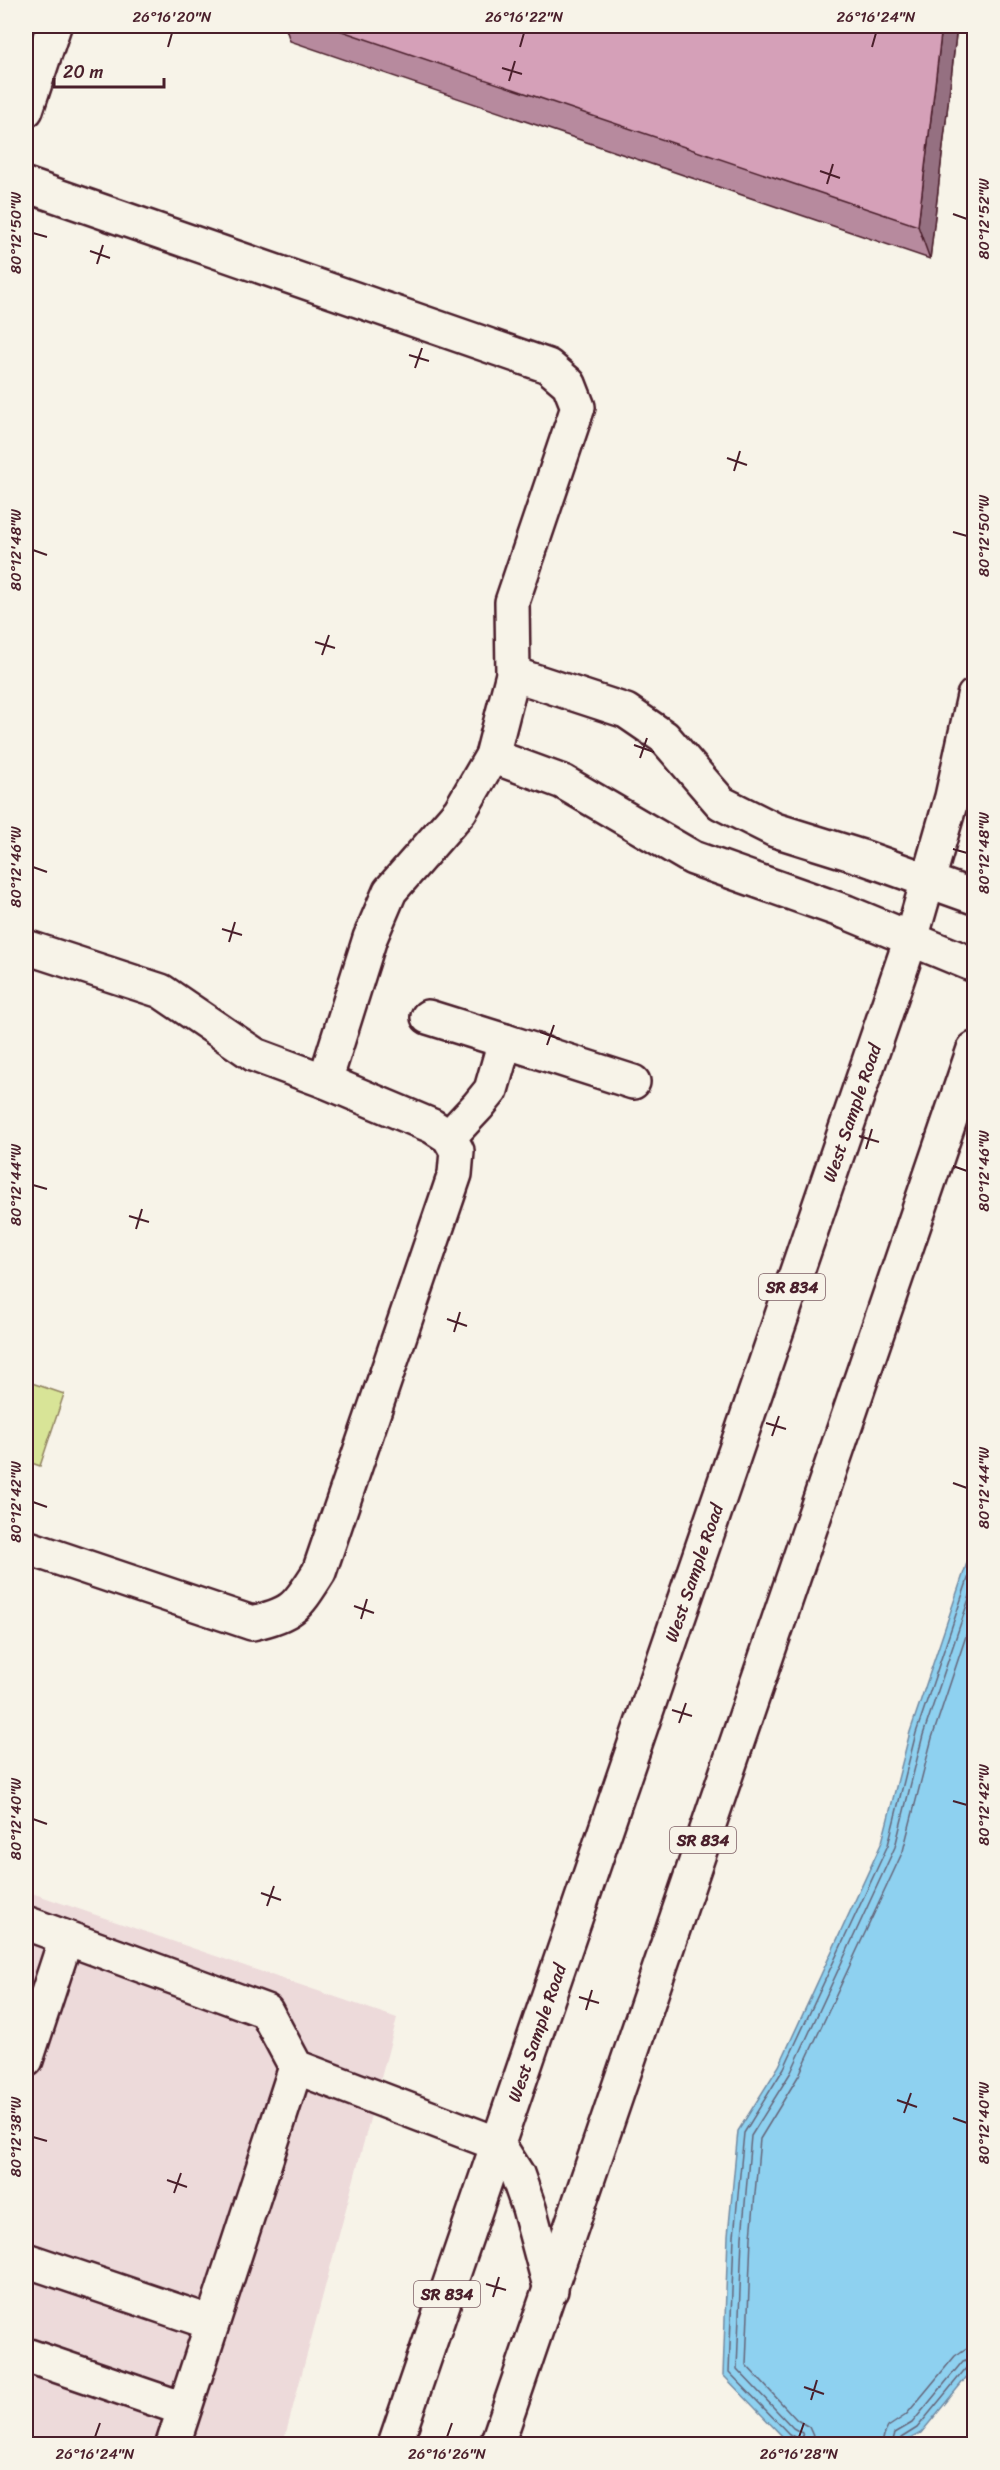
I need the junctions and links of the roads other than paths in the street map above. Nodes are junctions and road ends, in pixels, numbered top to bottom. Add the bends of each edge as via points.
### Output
1 (54, 26) edge
2 (26, 110) edge
3 (26, 185) edge
4 (513, 674) junction
5 (975, 696) edge
6 (492, 756) junction
7 (927, 880) junction
8 (975, 897) edge
9 (911, 939) junction
10 (26, 947) edge
11 (975, 965) edge
12 (428, 1017) dead end
13 (505, 1041) junction
14 (975, 1049) edge
15 (325, 1081) junction
16 (633, 1082) dead end
17 (449, 1137) junction
18 (26, 1547) edge
19 (26, 1923) edge
20 (66, 1938) junction
21 (26, 2060) edge
22 (296, 2067) junction
23 (498, 2144) junction
24 (26, 2260) edge
25 (551, 2290) junction
26 (212, 2322) junction
27 (26, 2355) edge
28 (184, 2409) junction
29 (173, 2445) edge
30 (395, 2445) edge
31 (497, 2445) edge

1 - 2 main road
3 - 4 main road via 548,366 568,384 578,407 512,602
4 - 6 main road
4 - 7 main road via 626,711 664,737 721,804 775,830
5 - 7 main road, West Sample Road / SR 834 via 952,797
6 - 9 main road via 563,782 693,858
6 - 15 main road via 460,811 390,891 370,938
7 - 8 main road
7 - 9 main road, West Sample Road / SR 834
9 - 11 main road
9 - 23 main road, West Sample Road / SR 834
10 - 15 main road via 161,991 255,1055
12 - 13 main road
13 - 16 main road
13 - 17 main road via 491,1090
14 - 25 main road, SR 834
15 - 17 main road via 432,1126
17 - 18 main road via 457,1151 455,1174 319,1572 298,1605 277,1618 252,1623
19 - 20 main road
20 - 21 main road
20 - 22 main road via 266,2011
22 - 23 main road
22 - 26 main road
23 - 25 main road via 517,2174
23 - 30 main road, West Sample Road / SR 834
24 - 26 main road
25 - 31 main road, SR 834
26 - 28 main road
27 - 28 main road
28 - 29 main road

